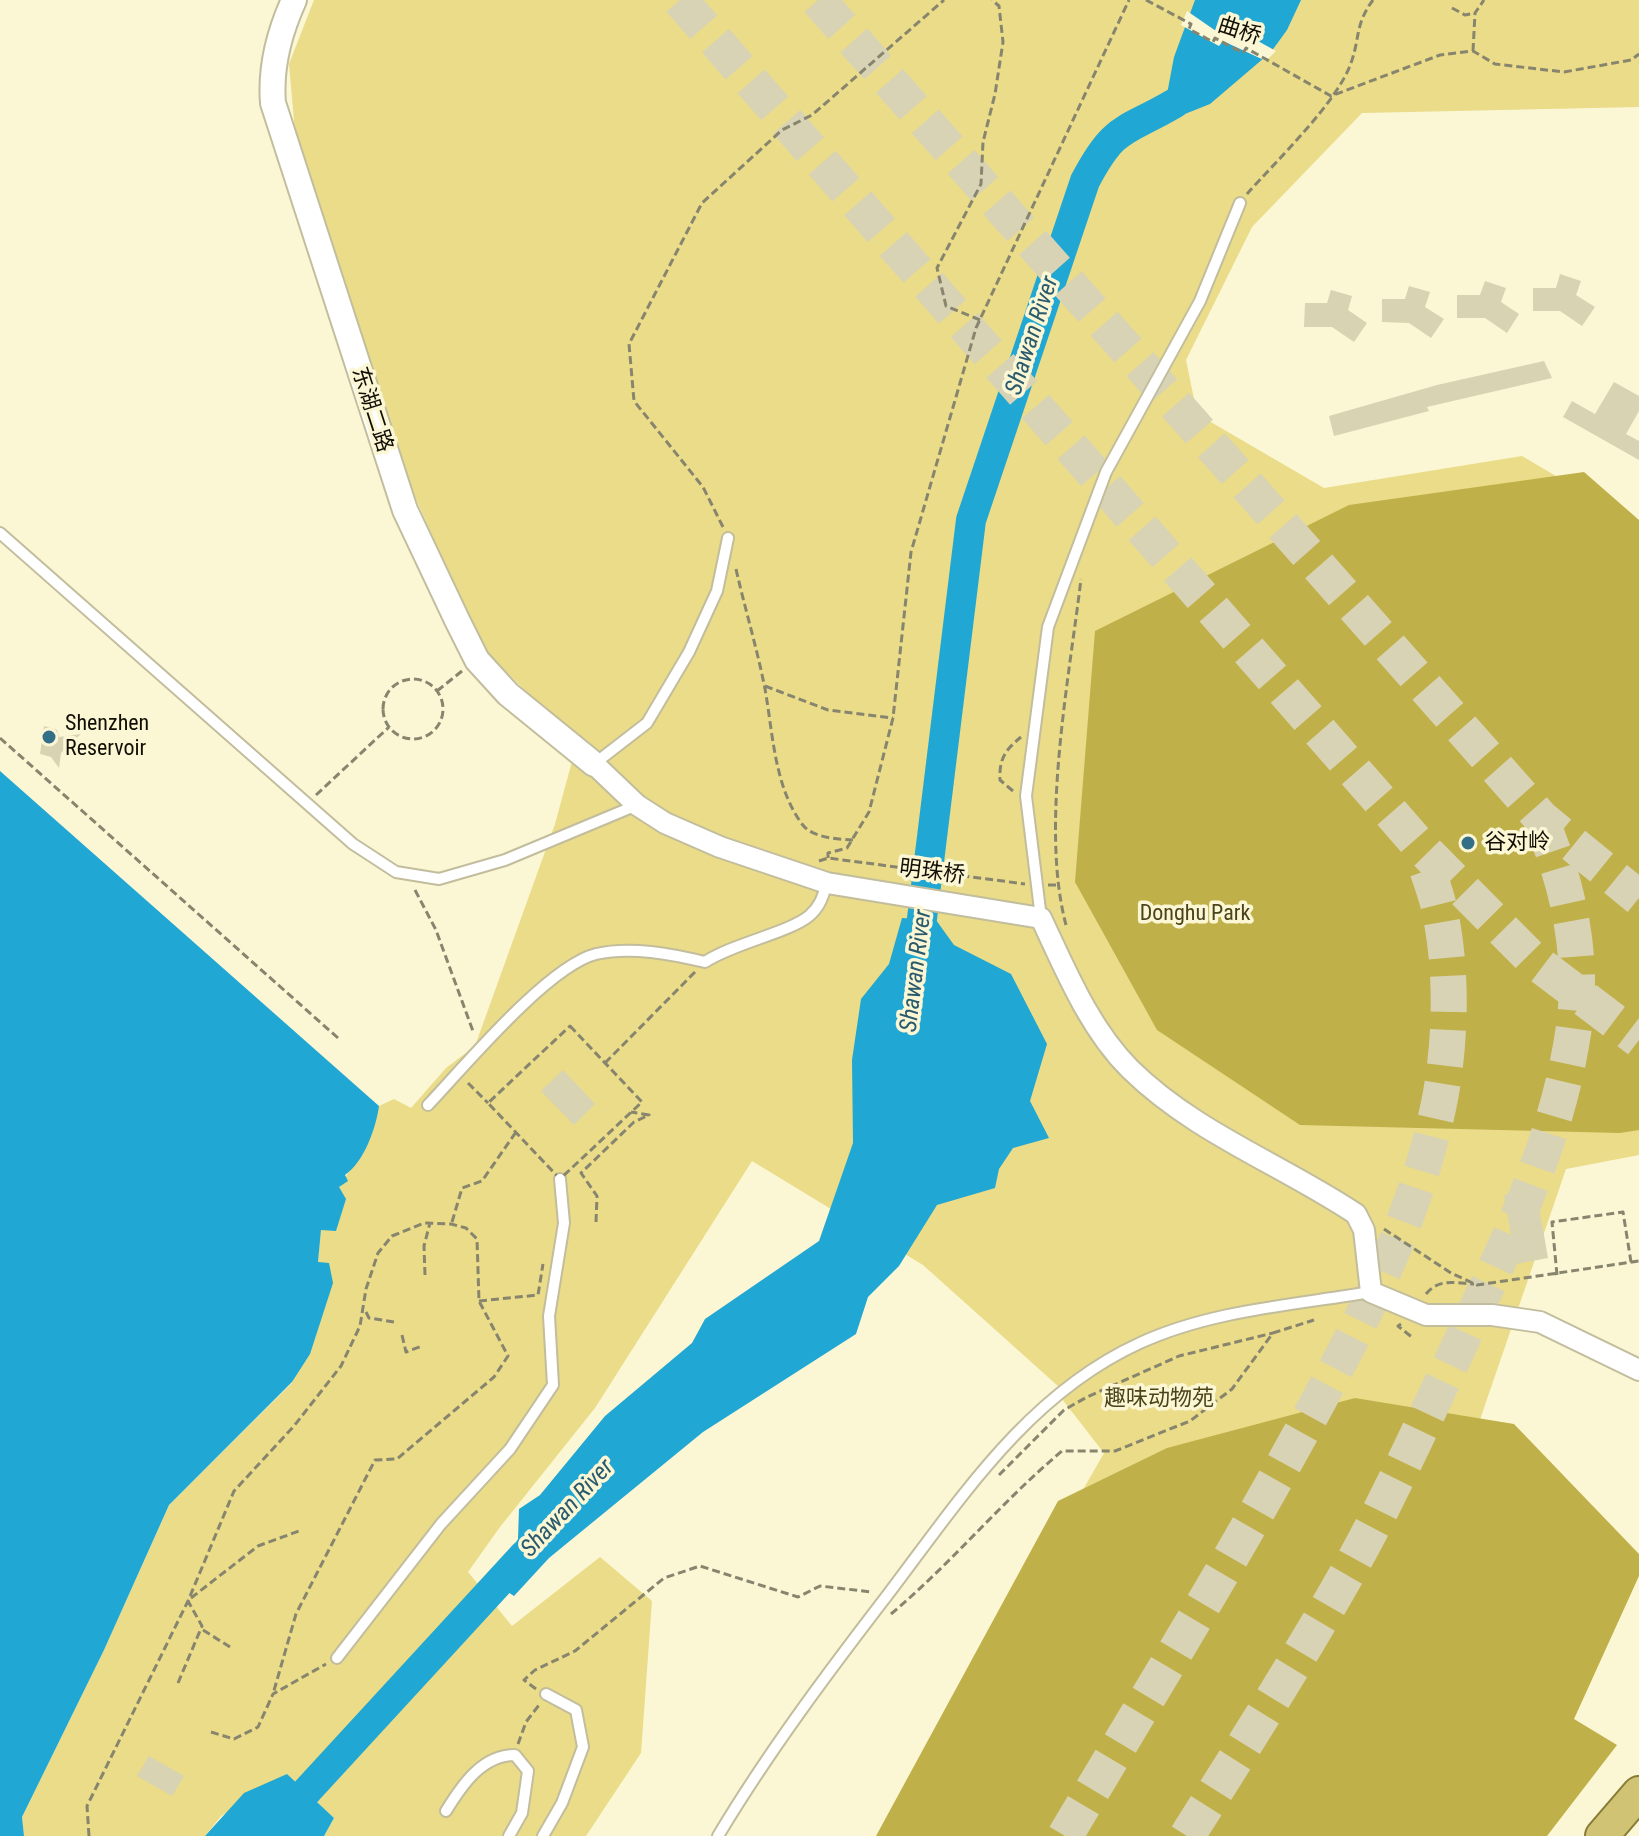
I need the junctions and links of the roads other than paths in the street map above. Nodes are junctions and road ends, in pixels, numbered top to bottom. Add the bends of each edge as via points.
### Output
1 (294, 0) edge
2 (1240, 203) road end
3 (0, 533) edge
4 (728, 538) road end
5 (594, 764) junction
6 (637, 805) junction
7 (827, 883) junction
8 (1041, 918) junction
9 (428, 1105) dead end
10 (560, 1179) road end
11 (1371, 1292) junction
12 (1639, 1370) edge
13 (337, 1658) road end
14 (546, 1694) road end
15 (1639, 1793) edge
16 (446, 1811) dead end
17 (509, 1836) edge
18 (543, 1836) edge
19 (718, 1836) edge
20 (1602, 1836) edge

1 - 5 street, 东湖二路 via 271,75 278,126 405,510 477,660 508,694
2 - 8 lane via 1200,301 1106,472 1048,627 1026,799
3 - 6 lane via 353,844 396,872 439,879 505,860
4 - 5 lane via 717,591 647,723
5 - 6 street, 明珠桥
6 - 7 street, 明珠桥 via 720,847
7 - 8 street, 明珠桥
7 - 9 lane via 822,902 808,917 705,962 670,953 594,954 545,983
8 - 11 street via 1080,1001 1129,1068 1197,1124 1356,1214 1364,1230
10 - 13 lane via 564,1223 549,1316 553,1385 510,1449 441,1524
11 - 12 street via 1426,1315 1492,1315 1540,1322
11 - 19 lane via 1259,1307 1141,1343 1062,1390 1002,1446 750,1783
14 - 18 lane via 576,1710 583,1747
15 - 20 highway
16 - 17 lane via 464,1782 499,1755 515,1755 528,1771 522,1813

